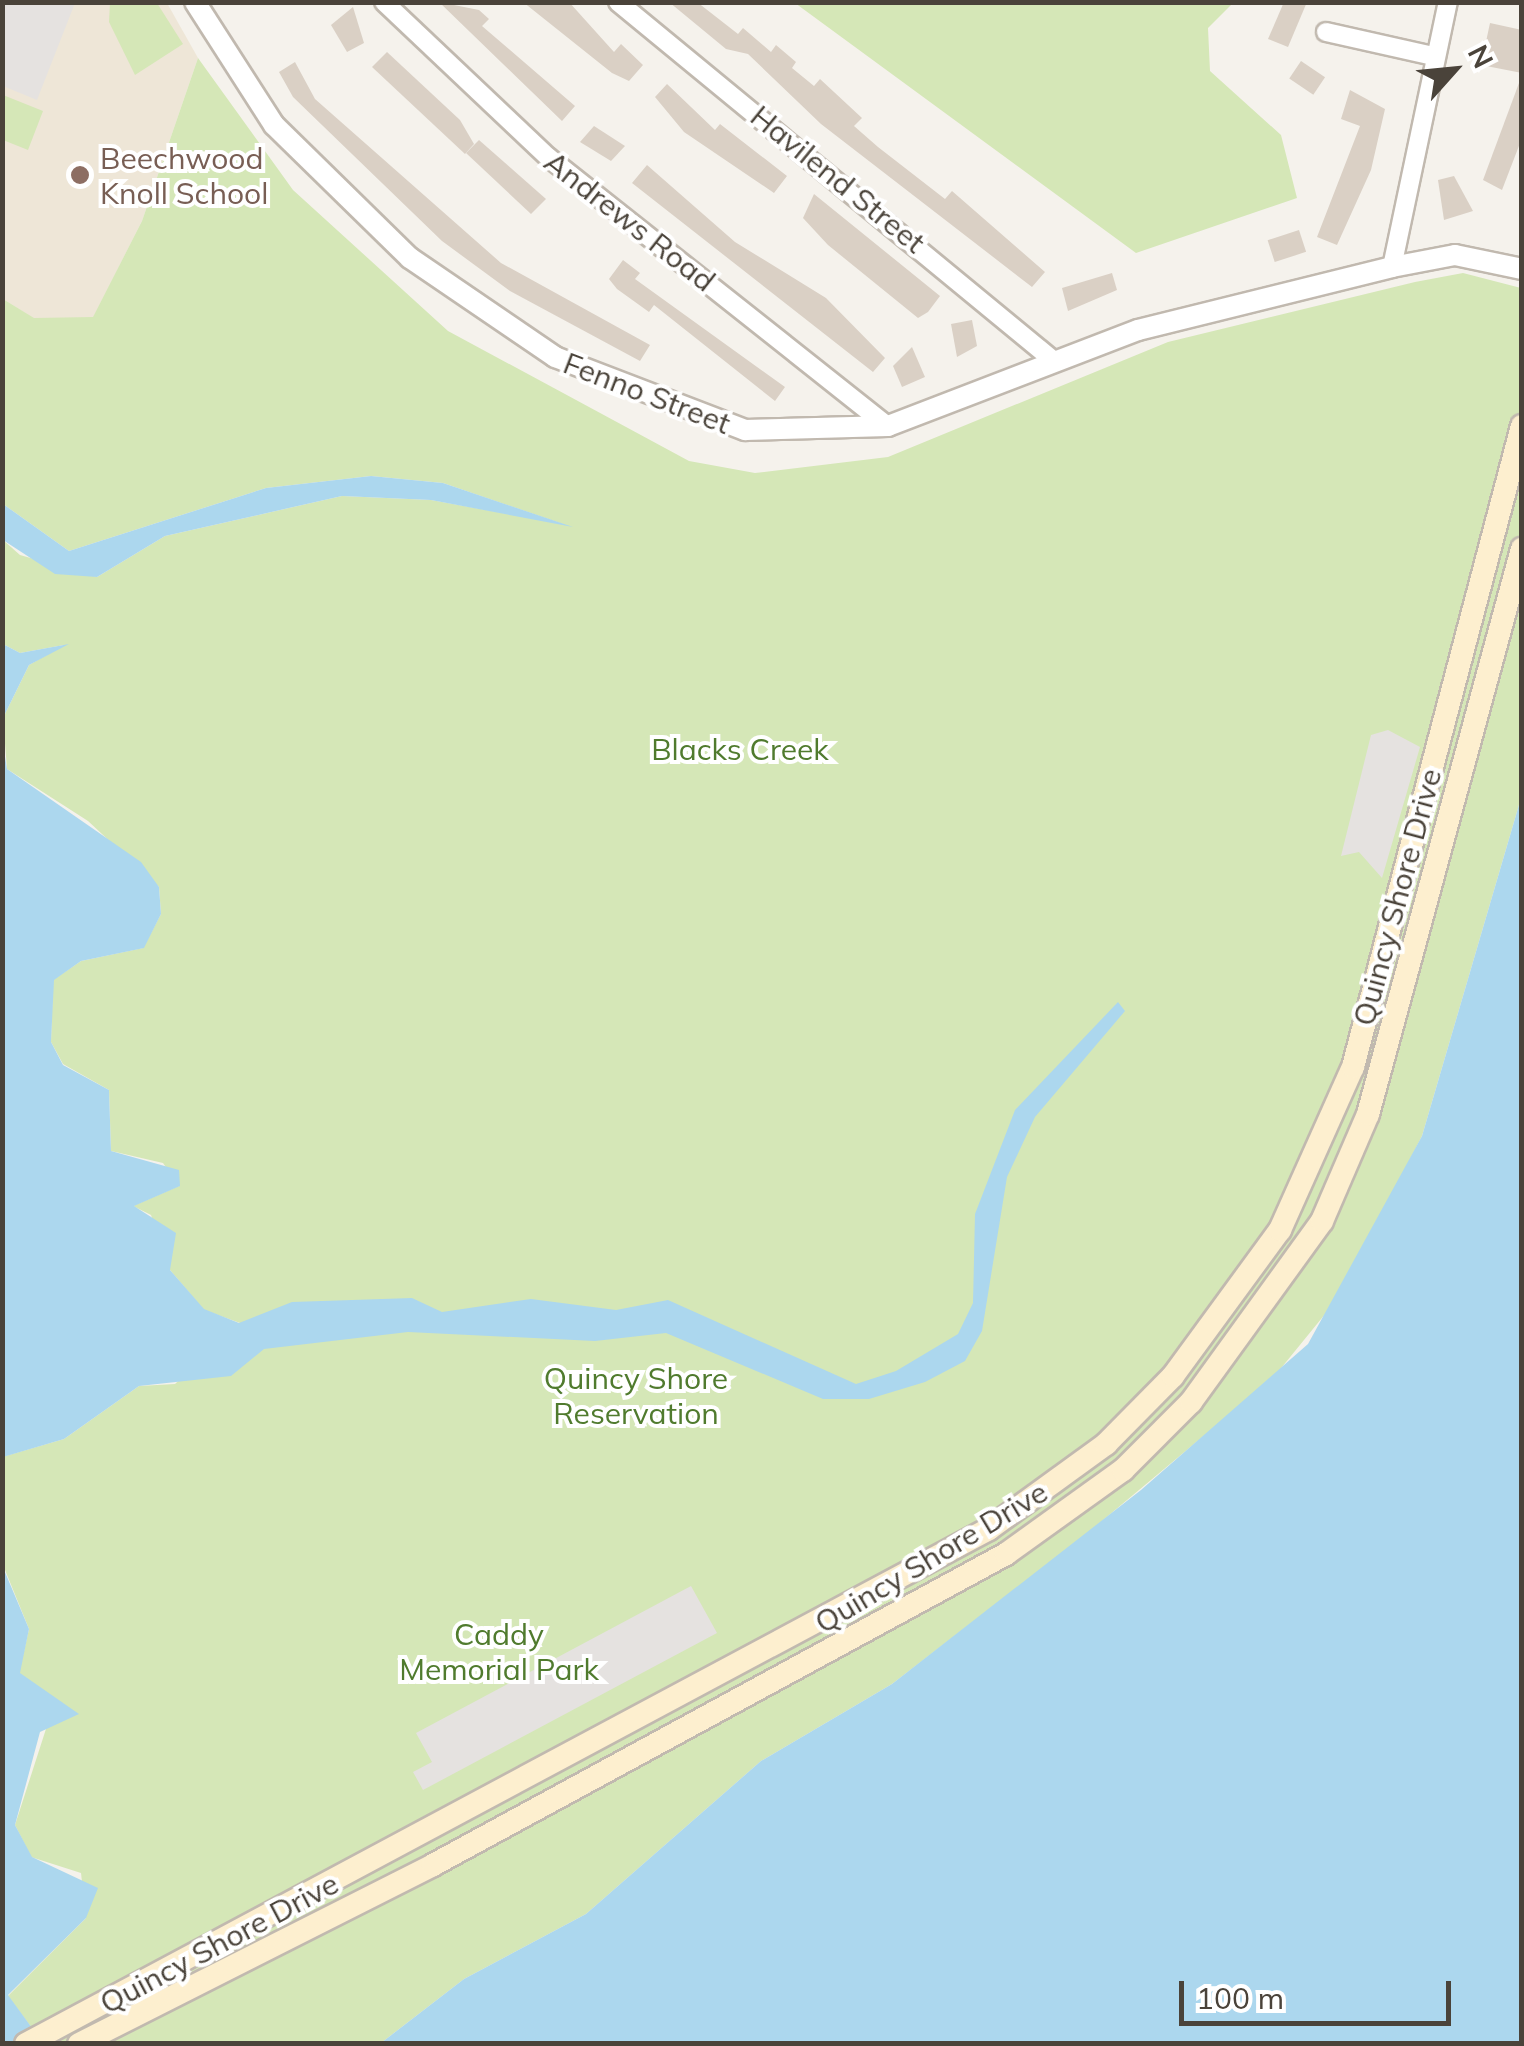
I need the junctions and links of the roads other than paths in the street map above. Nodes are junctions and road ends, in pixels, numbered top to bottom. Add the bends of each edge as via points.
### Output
1 (195, 2) edge
2 (384, 2) edge
3 (618, 2) edge
4 (1448, 2) edge
5 (1326, 32) dead end
6 (1433, 56) junction
7 (1392, 268) junction
8 (1522, 269) edge
9 (1054, 360) junction
10 (888, 426) junction
11 (1522, 426) edge
12 (1522, 549) edge
13 (26, 2044) edge
14 (79, 2044) edge

1 - 10 street, Fenno Street via 297,151 410,258 514,334 699,419 785,434
2 - 10 street, Andrews Road via 548,158
3 - 9 street, Havilend Street
4 - 6 street
5 - 6 street
6 - 7 street
7 - 8 street, Fenno Street via 1455,256
7 - 9 street, Fenno Street via 1138,330
9 - 10 street, Fenno Street
11 - 13 main road, Quincy Shore Drive via 1352,1067 1280,1230 1173,1376 1106,1444 989,1529
12 - 14 main road, Quincy Shore Drive via 1390,1046 1344,1172 1273,1300 1150,1444 990,1563

